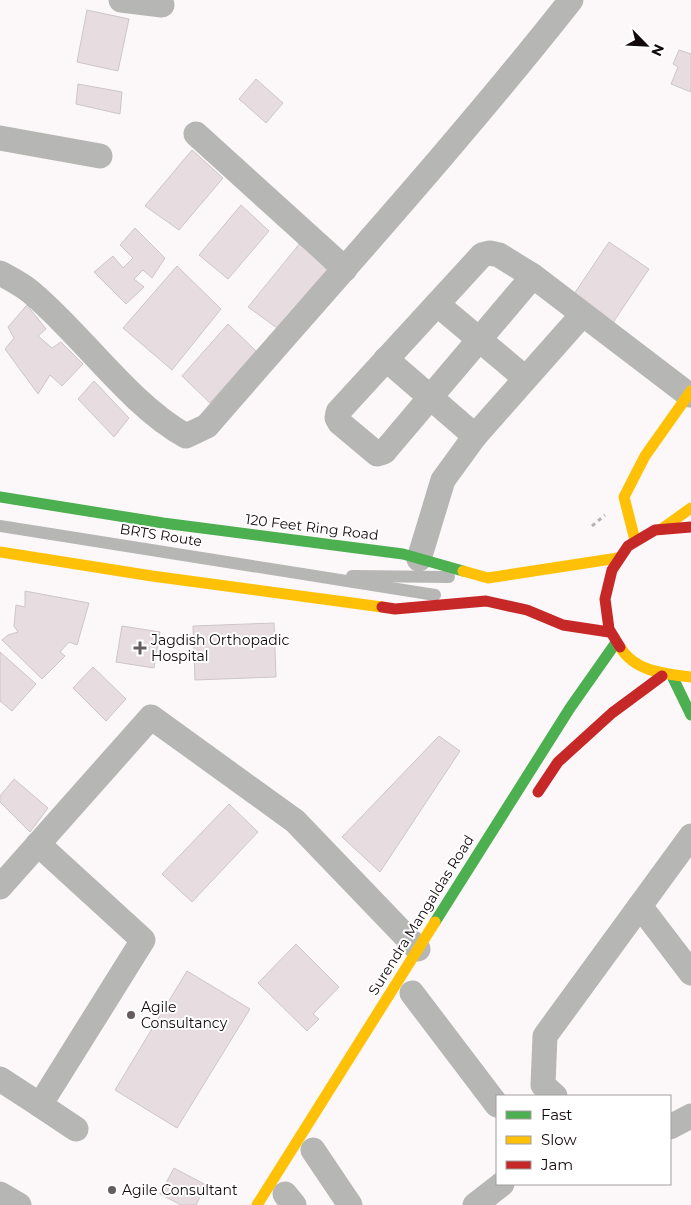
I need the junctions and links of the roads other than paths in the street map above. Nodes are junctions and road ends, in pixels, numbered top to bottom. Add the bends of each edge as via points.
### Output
1 (121, 0) edge
2 (571, 0) edge
3 (162, 4) dead end
4 (196, 134) dead end
5 (0, 138) edge
6 (100, 156) dead end
7 (345, 269) junction
8 (0, 273) edge
9 (533, 276) junction
10 (437, 304) junction
11 (582, 315) junction
12 (480, 340) junction
13 (386, 359) junction
14 (525, 378) junction
15 (690, 393) edge
16 (431, 398) junction
17 (475, 436) junction
18 (0, 497) edge
19 (691, 508) edge
20 (0, 526) edge
21 (663, 528) junction
22 (691, 528) edge
23 (636, 540) junction
24 (0, 552) edge
25 (618, 558) junction
26 (419, 559) junction
27 (317, 575) junction
28 (488, 578) junction
29 (486, 601) junction
30 (609, 632) junction
31 (615, 644) junction
32 (667, 677) junction
33 (691, 678) edge
34 (691, 715) edge
35 (532, 802) dead end
36 (691, 836) edge
37 (38, 844) junction
38 (0, 886) edge
39 (640, 906) junction
40 (418, 949) junction
41 (691, 973) edge
42 (413, 992) dead end
43 (0, 1079) edge
44 (554, 1095) edge
45 (496, 1104) edge
46 (40, 1105) junction
47 (691, 1116) edge
48 (671, 1126) edge
49 (76, 1129) dead end
50 (313, 1150) dead end
51 (501, 1185) edge
52 (0, 1194) edge
53 (19, 1205) edge
54 (257, 1205) edge
55 (350, 1205) edge
56 (475, 1205) edge

1 - 3 street
2 - 7 street
4 - 7 street
5 - 6 street
7 - 8 street via 207,426 186,436 171,428 136,397 31,292
9 - 10 street via 499,255 482,255
9 - 11 street
9 - 12 street
10 - 12 street
10 - 13 street
11 - 14 street
11 - 15 street
12 - 14 street
12 - 16 street
13 - 16 street
13 - 16 street via 338,412 340,423 380,454
14 - 17 street
15 - 23 main road via 645,456 624,497
16 - 17 street
17 - 26 street via 443,480
18 - 26 main road, 120 Feet Ring Road via 162,523 403,554
19 - 21 main road
20 - 27 lane, BRTS Route
21 - 22 main road
21 - 23 main road
23 - 25 main road
24 - 29 main road via 395,609
25 - 28 main road, 120 Feet Ring Road
25 - 30 main road via 604,594
26 - 28 main road, 120 Feet Ring Road
27 - 28 lane, BRTS Route
27 - 29 lane, BRTS Route via 401,591
29 - 30 main road via 527,610 563,625
30 - 31 main road
31 - 32 main road via 635,664
31 - 40 main road, Surendra Mangaldas Road via 565,715
32 - 33 main road
32 - 34 main road
32 - 35 main road via 612,713 558,762
36 - 39 street
37 - 38 street
37 - 40 street via 151,717 295,821
37 - 46 street via 143,940
39 - 41 street
39 - 44 street via 545,1036 542,1084
40 - 54 main road, Surendra Mangaldas Road
42 - 45 street
43 - 46 street
46 - 49 street
47 - 48 street
50 - 55 street
51 - 56 street
52 - 53 street

